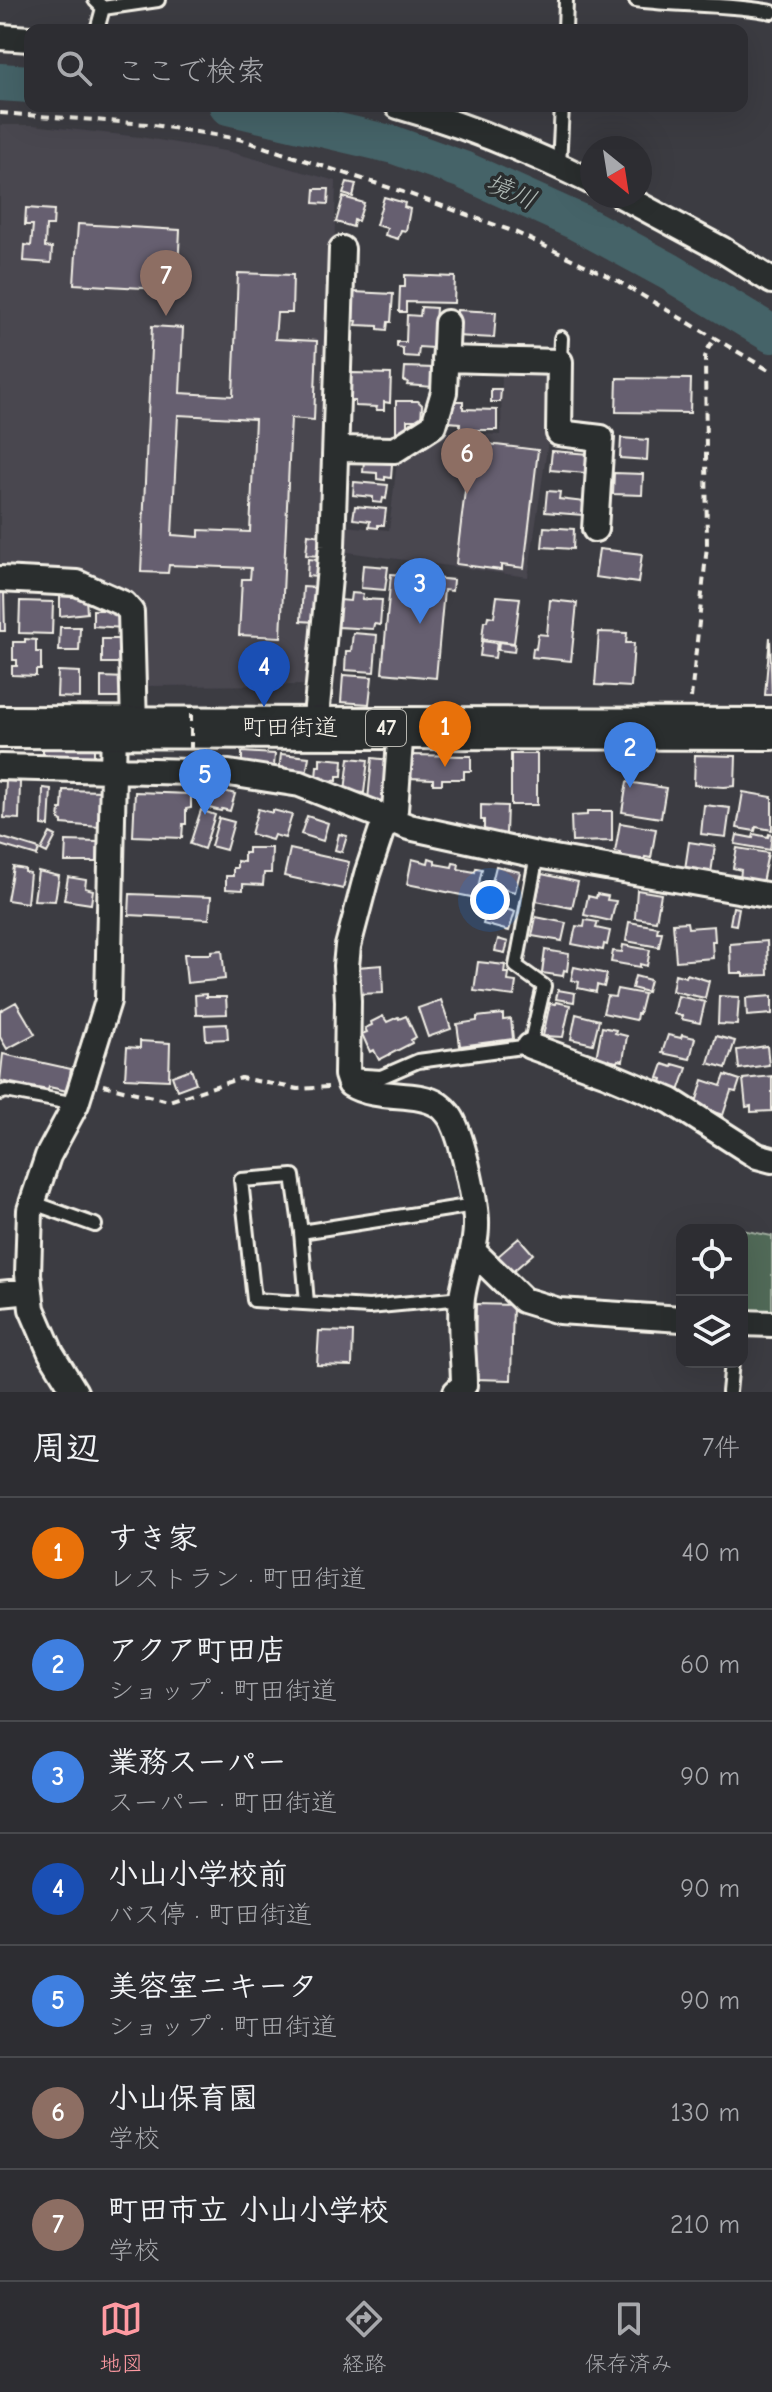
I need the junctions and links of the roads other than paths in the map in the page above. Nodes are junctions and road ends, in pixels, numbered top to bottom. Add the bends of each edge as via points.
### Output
1 (158, 0) edge
2 (566, 0) edge
3 (636, 0) edge
4 (99, 4) edge
5 (749, 4) edge
6 (772, 12) edge
7 (97, 24) edge
8 (565, 24) edge
9 (0, 37) edge
10 (24, 39) edge
11 (419, 112) edge
12 (562, 112) edge
13 (559, 166) junction
14 (580, 176) edge
15 (644, 208) edge
16 (342, 249) dead end
17 (772, 281) edge
18 (447, 323) dead end
19 (445, 359) junction
20 (337, 449) junction
21 (595, 529) dead end
22 (0, 579) edge
23 (0, 727) edge
24 (124, 727) junction
25 (401, 727) junction
26 (315, 728) junction
27 (772, 729) edge
28 (0, 767) edge
29 (114, 771) junction
30 (389, 819) junction
31 (537, 855) junction
32 (772, 896) edge
33 (530, 1046) junction
34 (348, 1080) junction
35 (0, 1093) edge
36 (76, 1104) junction
37 (772, 1160) edge
38 (31, 1202) junction
39 (474, 1205) junction
40 (95, 1225) dead end
41 (301, 1232) junction
42 (474, 1252) junction
43 (30, 1291) junction
44 (0, 1294) edge
45 (462, 1298) junction
46 (307, 1303) junction
47 (676, 1319) edge
48 (748, 1323) edge
49 (772, 1324) edge
50 (731, 1368) edge
51 (75, 1392) edge
52 (456, 1392) edge
53 (729, 1392) edge

1 - 4 lane
2 - 8 lane
3 - 5 lane
4 - 7 lane
5 - 6 lane
9 - 10 street
11 - 13 street
12 - 13 lane
13 - 14 street
15 - 17 street
16 - 20 street
18 - 19 street
19 - 20 street via 444,392 434,425 395,450
19 - 21 street via 560,350 559,433 601,438
20 - 26 street
22 - 24 street via 77,583 131,612
23 - 24 main road, 町田街道 / 47
24 - 26 main road, 町田街道 / 47
24 - 29 street
25 - 26 main road, 町田街道 / 47
25 - 27 main road, 町田街道 / 47
25 - 30 street via 395,810
28 - 29 street
29 - 30 street via 229,773 300,784
29 - 36 street via 108,1001
30 - 31 street
30 - 34 street via 367,874 348,946
31 - 32 street
31 - 33 lane via 516,966 544,986
33 - 34 lane via 418,1061 381,1077
33 - 37 street via 671,1101 757,1156
34 - 39 street via 360,1090 439,1105 453,1120 460,1139
35 - 36 lane
36 - 38 street
38 - 40 lane
38 - 43 street
39 - 41 lane
39 - 42 street
41 - 46 lane
41 - 46 lane via 293,1176 241,1180 254,1300
42 - 45 street
42 - 47 street via 523,1300 559,1311
43 - 44 street
43 - 51 street via 51,1353
45 - 46 lane via 369,1307
45 - 52 street via 464,1385
48 - 49 street
50 - 53 lane

